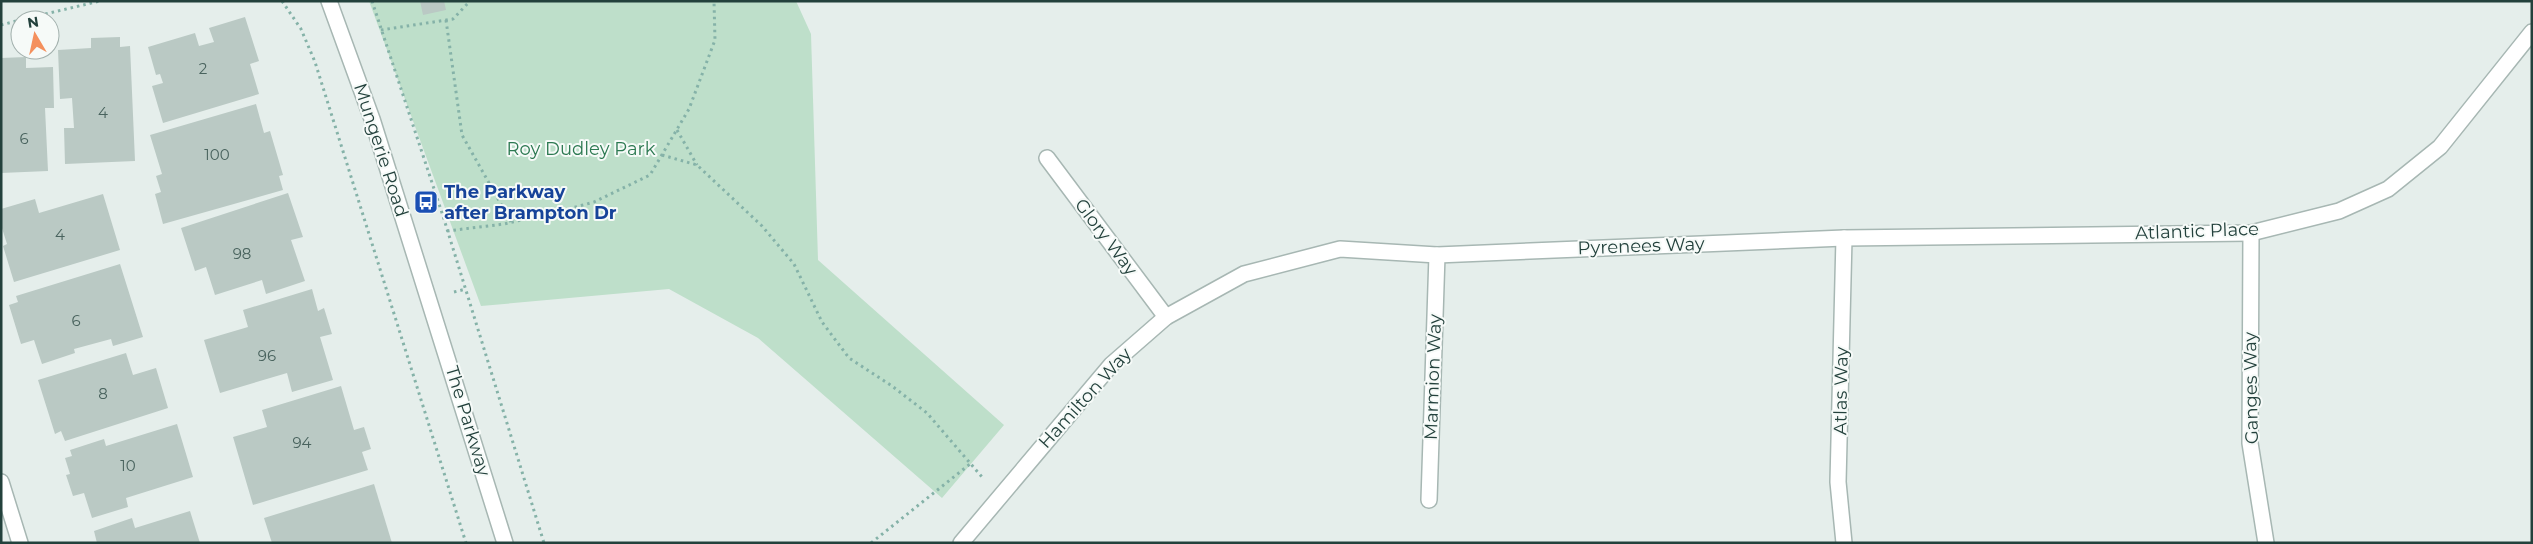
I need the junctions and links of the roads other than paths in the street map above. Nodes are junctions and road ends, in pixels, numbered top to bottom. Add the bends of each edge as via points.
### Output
1 (329, 1) edge
2 (2532, 32) edge
3 (1047, 158) dead end
4 (2251, 233) junction
5 (1844, 238) junction
6 (1437, 254) junction
7 (430, 300) joint
8 (1166, 317) junction
9 (1, 482) edge
10 (1429, 500) dead end
11 (20, 543) edge
12 (506, 543) edge
13 (961, 543) edge
14 (1844, 543) edge
15 (2266, 543) edge

1 - 7 street, Mungerie Road via 372,119
2 - 4 street, Atlantic Place via 2440,147 2388,190 2339,211
3 - 8 street, Glory Way
4 - 5 street, Atlantic Place
4 - 15 street, Ganges Way via 2250,443
5 - 6 street, Pyrenees Way
5 - 14 street, Atlas Way via 1838,482
6 - 8 street, Hamilton Way via 1340,249 1244,274
6 - 10 street, Marmion Way
7 - 12 street, The Parkway
8 - 13 street, Hamilton Way via 1111,365
9 - 11 street

